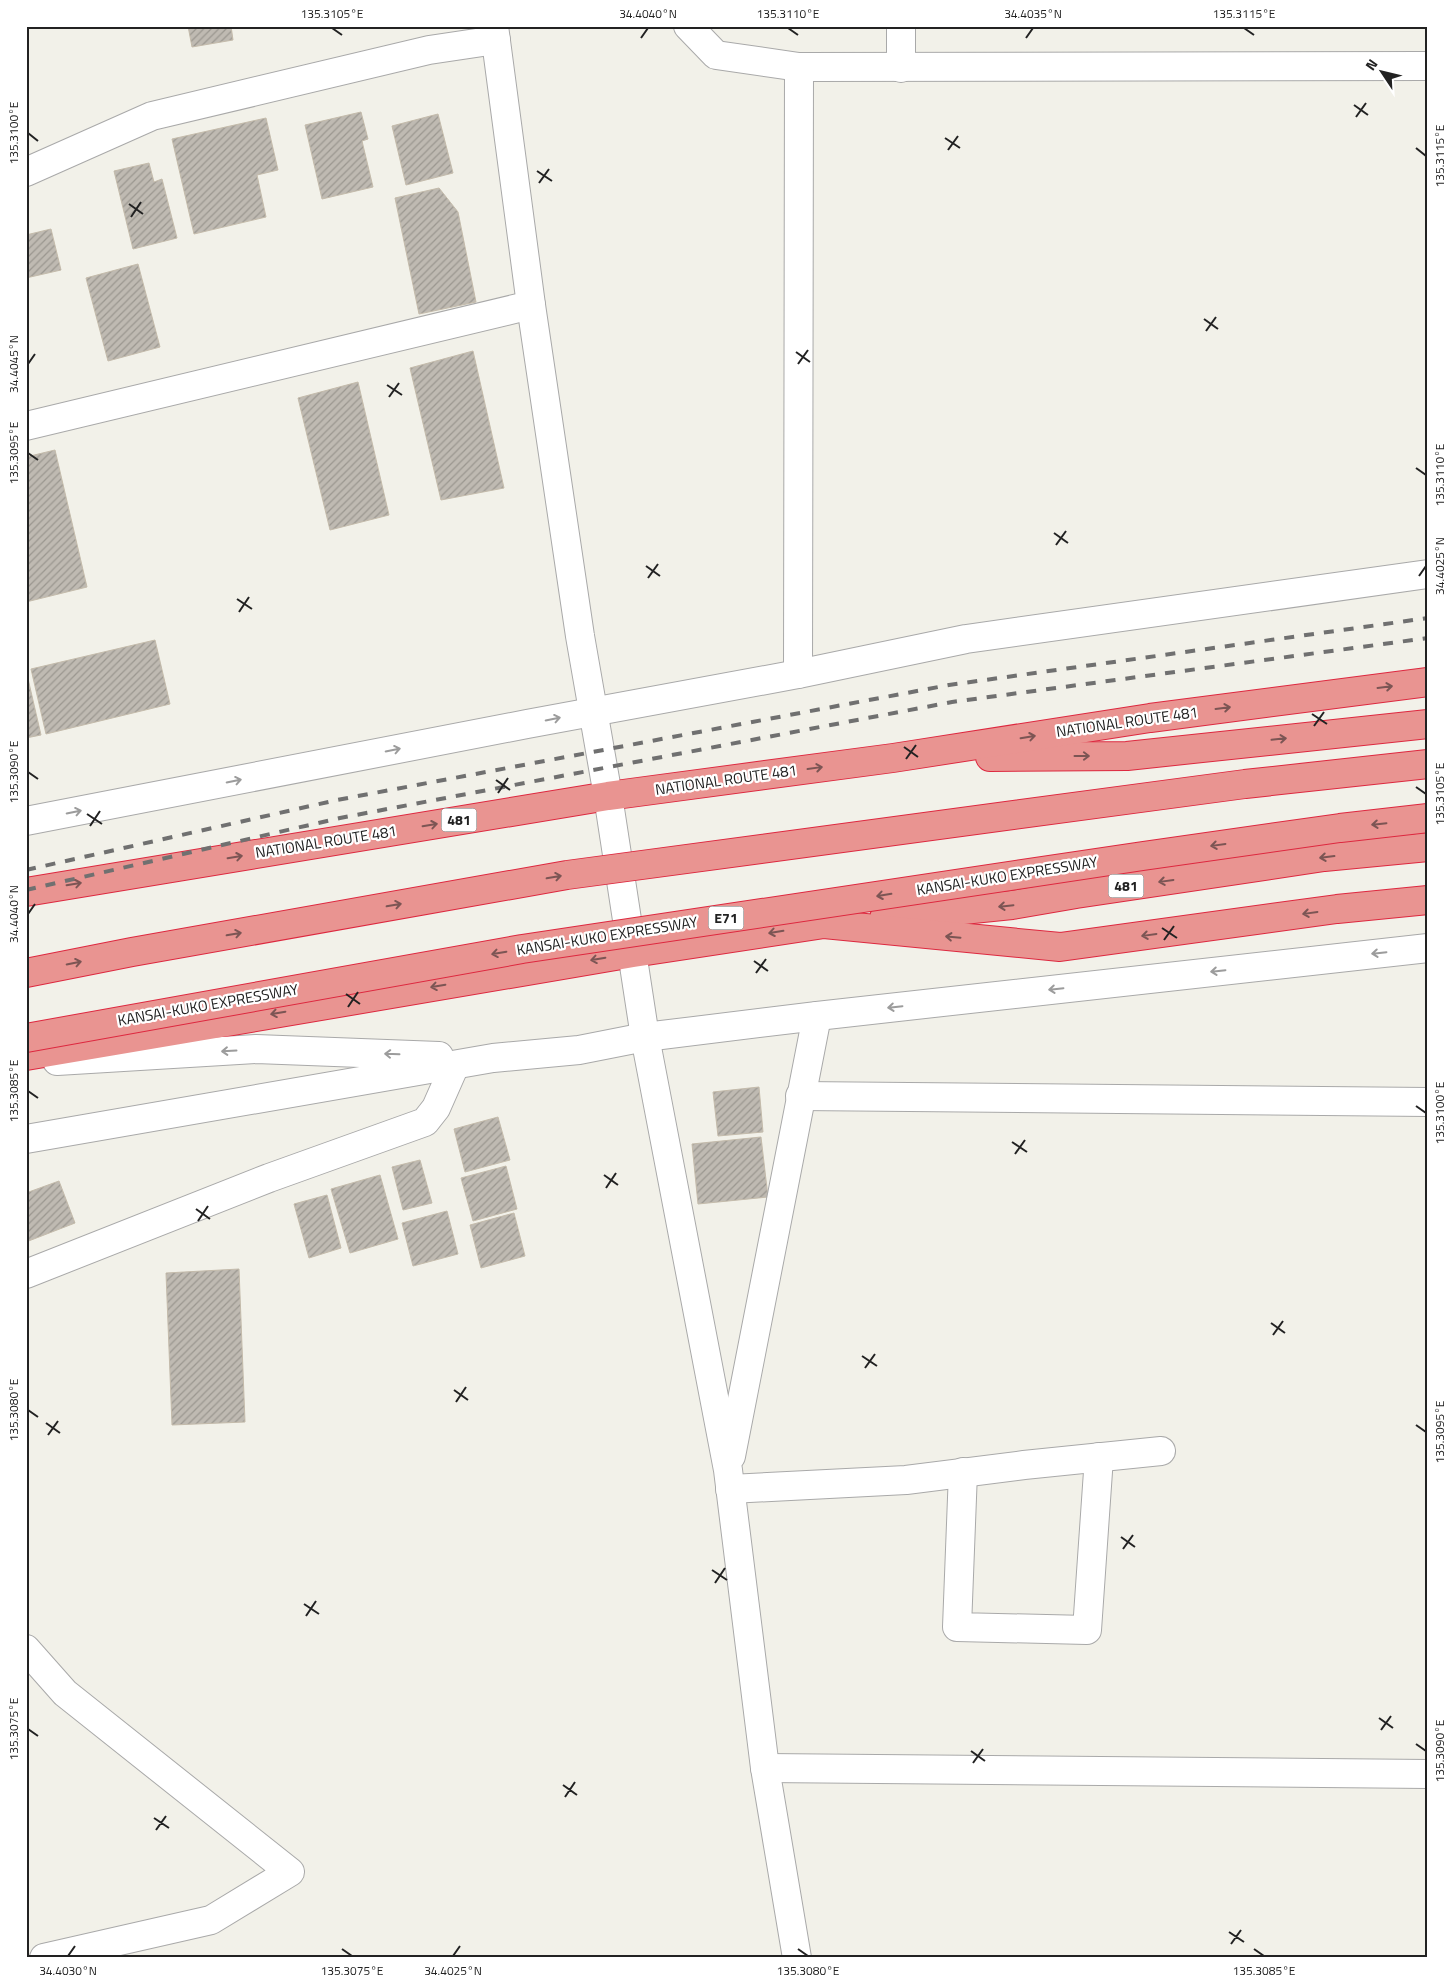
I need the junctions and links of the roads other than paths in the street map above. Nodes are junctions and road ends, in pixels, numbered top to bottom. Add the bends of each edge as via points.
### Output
1 (688, 26) edge
2 (901, 26) edge
3 (495, 33) edge
4 (1428, 66) edge
5 (799, 67) junction
6 (901, 68) junction
7 (26, 172) edge
8 (531, 305) junction
9 (26, 426) edge
10 (1428, 574) edge
11 (798, 674) junction
12 (1428, 682) edge
13 (593, 711) junction
14 (1428, 724) edge
15 (893, 758) junction
16 (1428, 764) edge
17 (608, 796) junction
18 (1428, 818) edge
19 (26, 821) edge
20 (1428, 847) edge
21 (26, 892) edge
22 (1428, 900) edge
23 (824, 924) junction
24 (1428, 948) edge
25 (633, 953) junction
26 (26, 973) edge
27 (816, 1016) junction
28 (645, 1037) junction
29 (26, 1038) edge
30 (26, 1056) edge
31 (493, 1058) junction
32 (26, 1062) edge
33 (455, 1065) junction
34 (800, 1096) junction
35 (1428, 1102) edge
36 (26, 1139) edge
37 (26, 1274) edge
38 (1161, 1451) dead end
39 (1099, 1457) junction
40 (963, 1472) junction
41 (729, 1480) junction
42 (26, 1649) edge
43 (766, 1768) junction
44 (1428, 1774) edge
45 (44, 1958) edge
46 (797, 1958) edge

1 - 5 street via 716,55
2 - 6 street
3 - 7 street via 152,116
3 - 8 street
4 - 6 street
5 - 6 street
5 - 11 street
8 - 9 street
8 - 13 street
10 - 11 street via 966,639
11 - 13 street
15 -> 12 highway, NATIONAL ROUTE 481 / 481 via 1150,718
13 - 17 street
19 -> 13 street
15 -> 14 highway, 481 via 1127,756
17 -> 15 highway, NATIONAL ROUTE 481 / 481
26 -> 16 highway, bridge via 567,875 1245,784
21 -> 17 highway, NATIONAL ROUTE 481 / 481
17 - 25 street
18 -> 29 highway, KANSAI-KUKO EXPRESSWAY / E71, bridge via 1142,856 522,949
20 -> 23 highway, 481 via 1324,857 1012,905
22 -> 23 highway, 481 via 1337,909 1060,947
23 -> 25 highway, 481
24 -> 27 street
25 - 28 street
25 -> 30 highway, 481
27 - 28 street
27 - 34 street
28 - 31 street via 579,1050
28 - 41 street
31 -> 32 street via 256,1049
31 - 33 street
33 - 36 street
33 - 37 street via 436,1108 425,1122 269,1178
34 - 35 street
34 - 41 street
38 - 39 street
39 - 40 street
39 - 40 street via 1087,1630 957,1627
40 - 41 street via 906,1480
41 - 43 street
42 - 45 street via 65,1693 290,1872 211,1920
43 - 44 street
43 - 46 street

